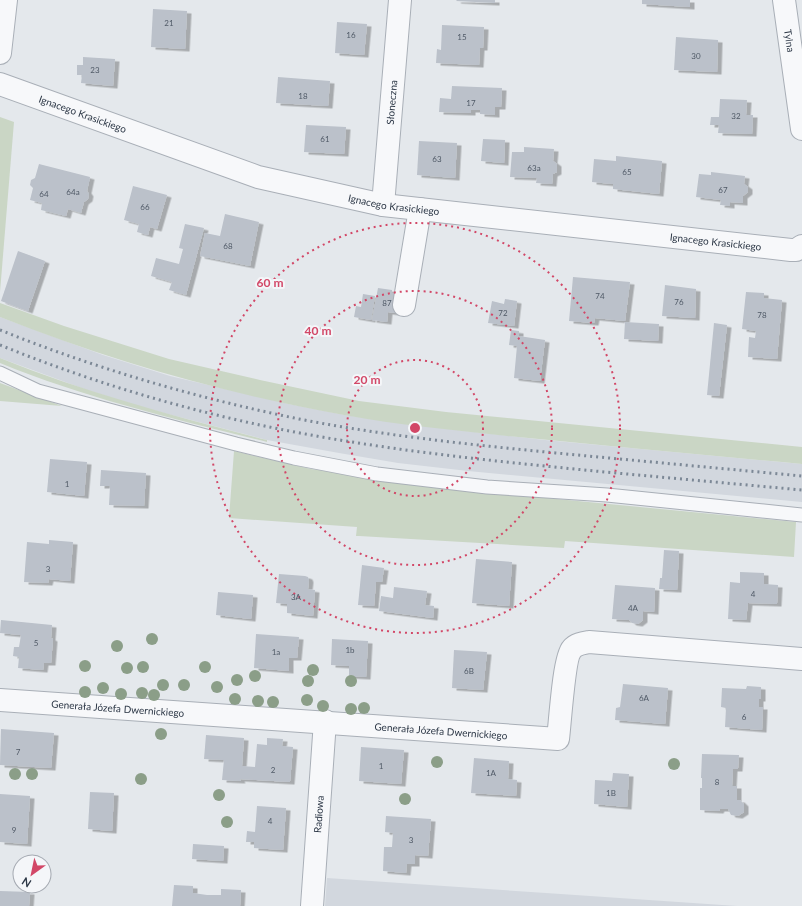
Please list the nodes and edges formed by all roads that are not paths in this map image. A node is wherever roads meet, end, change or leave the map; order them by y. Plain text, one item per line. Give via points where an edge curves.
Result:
1 (6, 0) edge
2 (400, 0) edge
3 (784, 0) edge
4 (0, 53) edge
5 (0, 84) edge
6 (802, 129) edge
7 (383, 205) junction
8 (420, 209) junction
9 (802, 246) edge
10 (404, 305) dead end
11 (0, 373) edge
12 (802, 515) edge
13 (802, 659) edge
14 (0, 700) edge
15 (325, 722) junction
16 (312, 906) edge

1 - 4 street
2 - 7 street, Słoneczna
3 - 6 street, Tylna
5 - 7 street, Ignacego Krasickiego via 258,177
7 - 8 street, Ignacego Krasickiego
8 - 9 street, Ignacego Krasickiego via 791,250
8 - 10 street
11 - 12 lane via 53,396 243,446 377,474 487,487 607,495
13 - 15 street, Generała Józefa Dwernickiego via 581,643 571,650 567,662 558,739
14 - 15 street, Generała Józefa Dwernickiego
15 - 16 street, Radiowa

